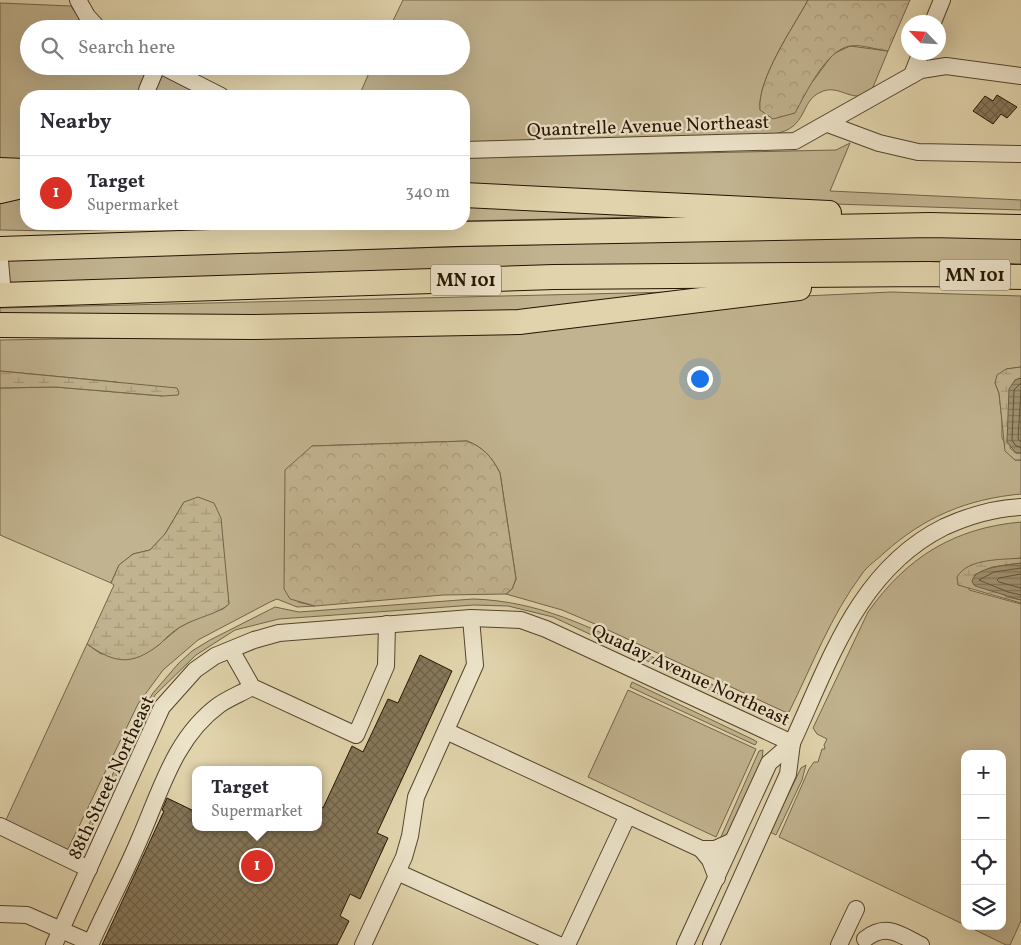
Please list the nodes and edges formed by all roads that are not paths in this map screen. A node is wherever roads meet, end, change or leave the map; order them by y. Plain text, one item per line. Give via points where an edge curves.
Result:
1 (78, 0) edge
2 (942, 0) edge
3 (936, 15) edge
4 (91, 20) edge
5 (918, 60) edge
6 (153, 75) edge
7 (180, 75) edge
8 (912, 75) junction
9 (1021, 76) edge
10 (147, 90) dead end
11 (209, 90) edge
12 (828, 124) junction
13 (470, 150) edge
14 (1021, 154) edge
15 (0, 170) edge
16 (20, 171) edge
17 (20, 186) edge
18 (0, 191) edge
19 (470, 195) edge
20 (930, 225) junction
21 (1021, 227) edge
22 (0, 249) edge
23 (0, 261) edge
24 (929, 274) junction
25 (1021, 277) edge
26 (2, 295) edge
27 (0, 325) edge
28 (1021, 507) edge
29 (472, 618) junction
30 (387, 624) junction
31 (231, 650) junction
32 (252, 687) junction
33 (446, 731) junction
34 (792, 743) junction
35 (628, 815) junction
36 (0, 826) edge
37 (733, 841) junction
38 (701, 849) junction
39 (89, 869) junction
40 (397, 872) junction
41 (717, 878) junction
42 (856, 909) dead end
43 (0, 914) edge
44 (61, 930) junction
45 (842, 938) edge
46 (864, 942) edge
47 (90, 944) edge
48 (54, 945) edge
49 (363, 945) edge
50 (559, 945) edge
51 (568, 945) edge
52 (685, 945) edge
53 (711, 945) edge
54 (921, 945) edge

1 - 4 street
2 - 3 street
5 - 8 street
6 - 10 street
7 - 11 street
8 - 9 street, Quantrelle Avenue Northeast via 921,70 946,66
8 - 12 street, Quantrelle Avenue Northeast
12 - 13 street, Quantrelle Avenue Northeast via 795,141
12 - 14 street via 879,144 918,152
15 - 16 highway
17 - 18 highway
19 - 20 highway via 871,215
20 - 21 highway
20 - 22 highway via 456,234
23 - 26 street
24 - 25 highway, MN 101
24 - 26 highway, MN 101 via 554,277
24 - 27 highway via 519,322
28 - 34 street, Quaday Avenue Northeast via 990,511 960,520 921,540 882,574 858,605
29 - 30 street, Quaday Avenue Northeast
29 - 33 street via 475,664
29 - 34 street, Quaday Avenue Northeast via 521,620 546,629
30 - 31 street, Quaday Avenue Northeast via 279,633
30 - 32 street via 386,666 356,735
31 - 32 street
31 - 39 street, 88th Street Northeast via 215,656 195,670 162,707
32 - 47 street via 219,705 194,728 174,758
33 - 35 street
33 - 40 street via 416,797 410,836
34 - 37 street via 769,763
34 - 53 street via 788,774
35 - 38 street
35 - 51 street
36 - 39 street
37 - 38 street
37 - 41 street
38 - 41 street via 710,860
39 - 44 street, 88th Street Northeast
40 - 49 street
40 - 50 street
41 - 52 street
42 - 45 street
43 - 44 street via 27,915
44 - 47 street
44 - 48 street, 88th Street Northeast
45 - 46 street
46 - 54 street via 875,932 886,930

